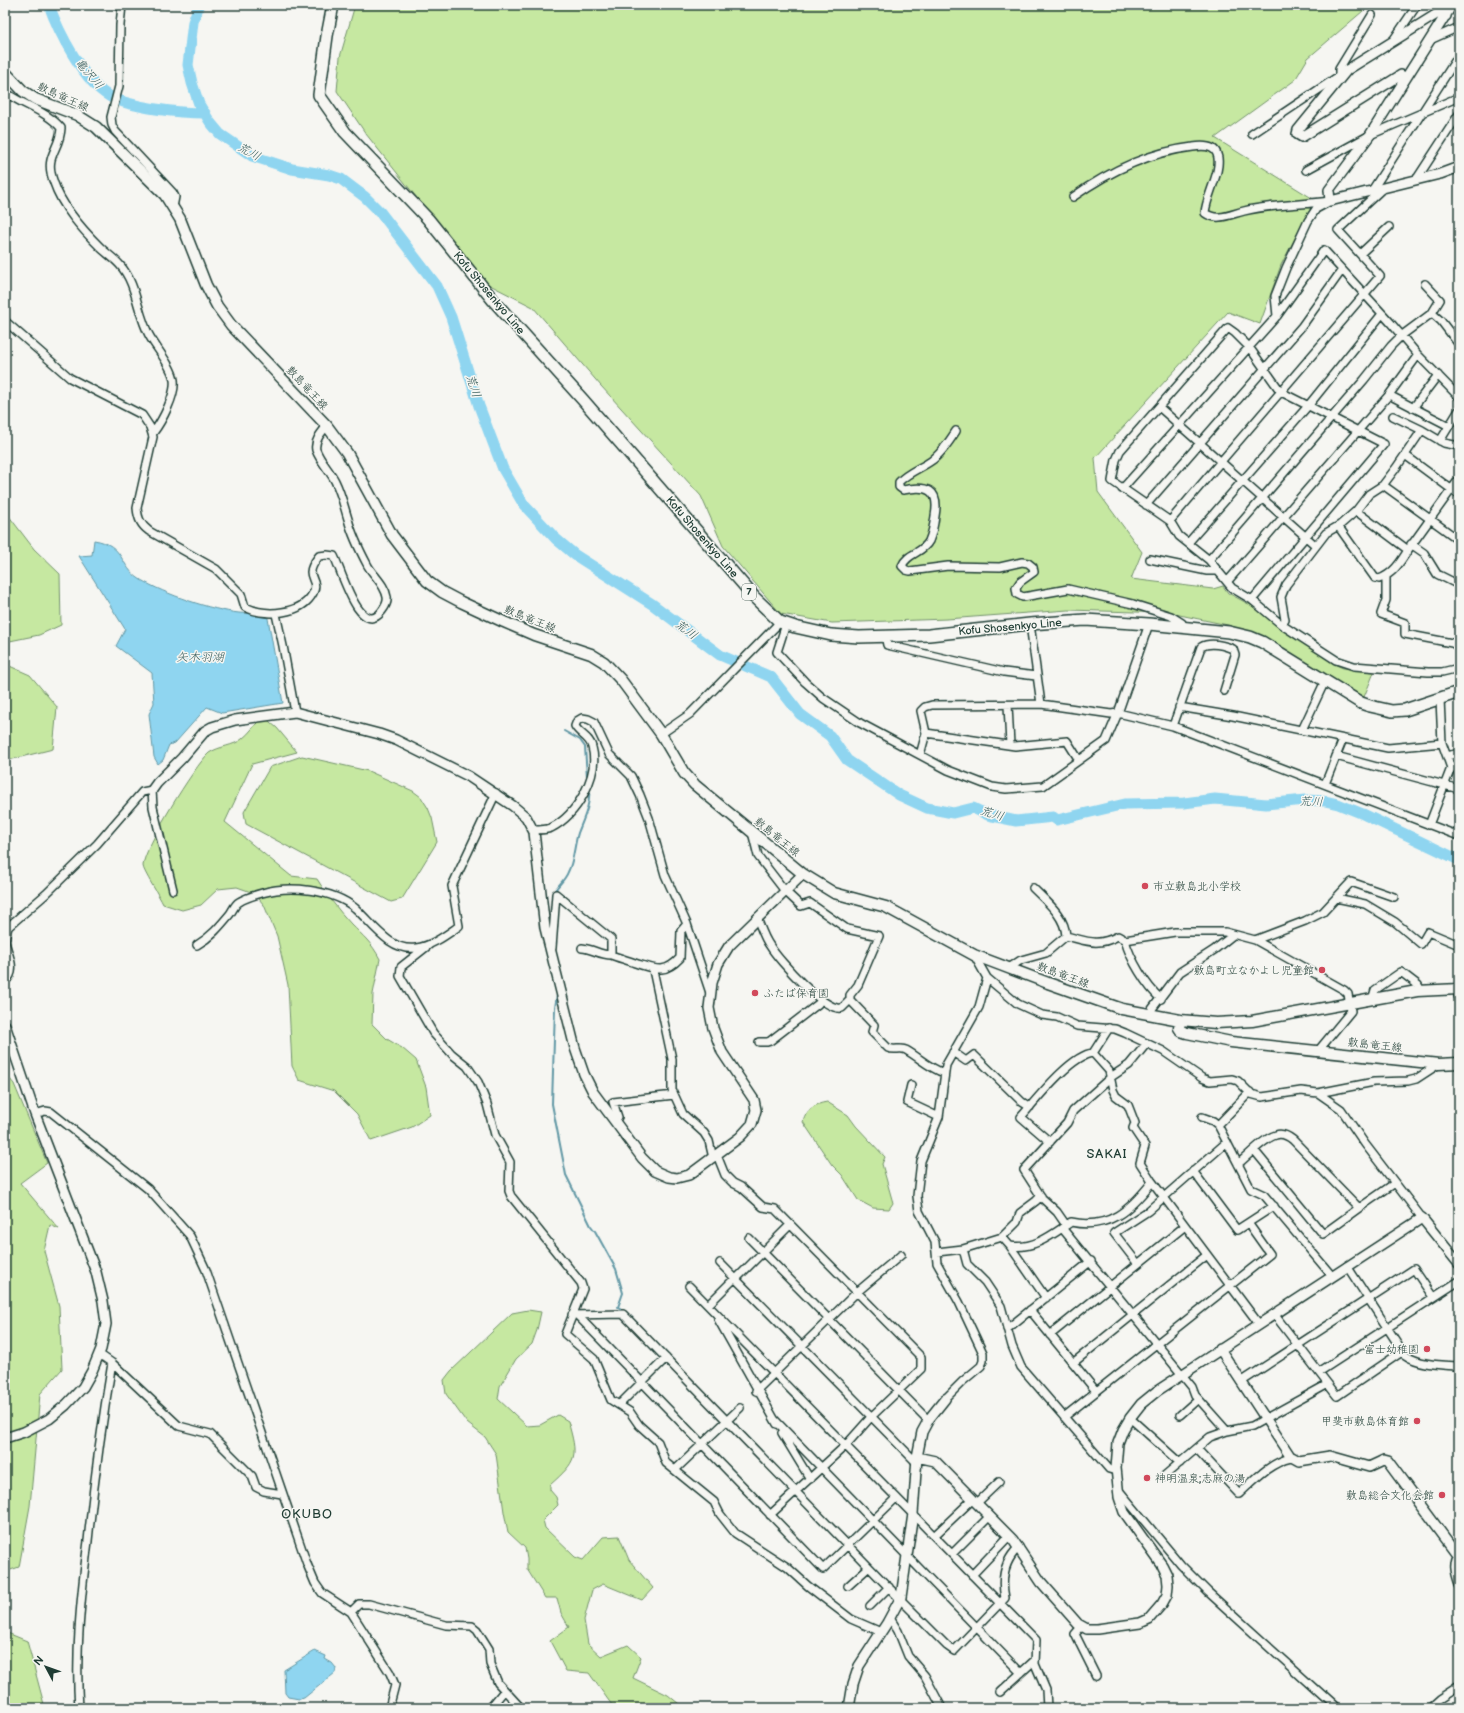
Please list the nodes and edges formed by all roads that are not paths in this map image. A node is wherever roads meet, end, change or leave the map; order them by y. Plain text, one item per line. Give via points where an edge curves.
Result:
1 (122, 5) edge
2 (333, 5) edge
3 (1417, 5) edge
4 (1452, 5) edge
5 (1372, 15) dead end
6 (1446, 16) junction
7 (1459, 27) edge
8 (1430, 40) junction
9 (1392, 43) junction
10 (1459, 55) edge
11 (1347, 70) junction
12 (5, 72) edge
13 (1339, 76) junction
14 (1406, 78) junction
15 (9, 80) edge
16 (5, 92) edge
17 (1459, 97) edge
18 (1423, 112) junction
19 (1459, 114) edge
20 (1252, 134) dead end
21 (1370, 135) junction
22 (1459, 167) edge
23 (1306, 170) dead end
24 (1416, 180) junction
25 (1382, 189) junction
26 (1371, 192) junction
27 (1073, 197) dead end
28 (1330, 201) junction
29 (173, 206) junction
30 (1389, 227) dead end
31 (1360, 254) junction
32 (1342, 270) junction
33 (1425, 284) dead end
34 (1364, 294) junction
35 (1432, 313) junction
36 (1382, 314) junction
37 (1277, 316) junction
38 (5, 322) edge
39 (1402, 336) junction
40 (1459, 341) edge
41 (1249, 347) junction
42 (1418, 355) junction
43 (1264, 370) junction
44 (1438, 375) junction
45 (1281, 392) junction
46 (1389, 395) junction
47 (1459, 397) edge
48 (1308, 406) junction
49 (1159, 407) junction
50 (1413, 408) junction
51 (1459, 410) edge
52 (1393, 416) dead end
53 (1332, 418) junction
54 (1178, 425) junction
55 (327, 426) junction
56 (1449, 426) junction
57 (1422, 430) junction
58 (956, 431) dead end
59 (1358, 431) junction
60 (153, 433) junction
61 (1440, 441) junction
62 (1200, 444) junction
63 (1459, 446) edge
64 (1405, 455) junction
65 (1221, 462) junction
66 (1459, 479) edge
67 (1242, 480) junction
68 (1383, 485) junction
69 (1122, 489) junction
70 (1451, 489) junction
71 (1459, 495) edge
72 (1263, 498) junction
73 (1146, 505) junction
74 (1356, 511) junction
75 (1283, 517) junction
76 (1430, 519) junction
77 (1170, 521) junction
78 (1338, 526) junction
79 (1305, 536) junction
80 (1459, 540) edge
81 (1188, 544) junction
82 (1315, 545) junction
83 (1410, 547) junction
84 (1150, 560) dead end
85 (1209, 560) junction
86 (1217, 571) junction
87 (1386, 576) junction
88 (1227, 582) junction
89 (1459, 585) edge
90 (1252, 600) junction
91 (276, 614) junction
92 (783, 623) junction
93 (1030, 624) junction
94 (1149, 624) junction
95 (1282, 625) junction
96 (1184, 629) junction
97 (1228, 632) junction
98 (885, 635) junction
99 (1225, 646) junction
100 (1459, 647) edge
101 (1459, 668) edge
102 (1036, 676) junction
103 (1325, 681) junction
104 (1224, 691) dead end
105 (1459, 692) edge
106 (1440, 699) junction
107 (1041, 704) junction
108 (1008, 705) junction
109 (1179, 707) junction
110 (295, 712) junction
111 (1118, 713) junction
112 (1173, 726) junction
113 (1302, 730) junction
114 (926, 733) junction
115 (661, 734) junction
116 (1343, 739) junction
117 (1442, 743) junction
118 (1010, 745) junction
119 (1459, 753) edge
120 (920, 756) junction
121 (1336, 756) junction
122 (1447, 756) junction
123 (1079, 760) junction
124 (1451, 768) junction
125 (1459, 768) edge
126 (1325, 784) junction
127 (1444, 785) junction
128 (1459, 789) edge
129 (152, 790) junction
130 (496, 793) junction
131 (1429, 825) junction
132 (533, 830) junction
133 (752, 832) junction
134 (1459, 836) edge
135 (803, 874) junction
136 (1033, 888) dead end
137 (172, 890) dead end
138 (785, 891) junction
139 (1394, 897) dead end
140 (1336, 898) junction
141 (757, 918) junction
142 (687, 924) junction
143 (1233, 934) junction
144 (1066, 936) junction
145 (1126, 940) junction
146 (1255, 940) junction
147 (5, 941) edge
148 (430, 944) junction
149 (197, 945) dead end
150 (1459, 945) edge
151 (582, 948) dead end
152 (552, 954) junction
153 (611, 955) junction
154 (974, 955) junction
155 (1009, 968) junction
156 (652, 970) junction
157 (987, 978) junction
158 (5, 981) edge
159 (1458, 989) edge
160 (1421, 991) junction
161 (710, 993) junction
162 (1161, 999) junction
163 (821, 1000) junction
164 (850, 1000) junction
165 (1372, 1000) junction
166 (1459, 1000) edge
167 (1350, 1003) junction
168 (1150, 1015) junction
169 (1180, 1020) junction
170 (5, 1025) edge
171 (1109, 1028) junction
172 (759, 1042) dead end
173 (1147, 1044) junction
174 (1318, 1051) junction
175 (953, 1052) junction
176 (1093, 1053) junction
177 (1459, 1063) edge
178 (1439, 1064) junction
179 (944, 1073) junction
180 (1111, 1078) junction
181 (911, 1085) dead end
182 (1250, 1092) junction
183 (1318, 1093) junction
184 (674, 1095) junction
185 (1030, 1107) junction
186 (36, 1114) junction
187 (939, 1117) junction
188 (1202, 1118) dead end
189 (615, 1121) junction
190 (1218, 1125) junction
191 (1050, 1142) junction
192 (1227, 1142) junction
193 (1254, 1150) junction
194 (715, 1157) junction
195 (1238, 1164) junction
196 (1193, 1172) junction
197 (1152, 1182) junction
198 (1395, 1183) junction
199 (1041, 1196) junction
200 (1164, 1198) junction
201 (1274, 1206) junction
202 (1359, 1208) junction
203 (1422, 1218) junction
204 (1248, 1223) junction
205 (790, 1225) junction
206 (1185, 1226) junction
207 (1064, 1227) junction
208 (1002, 1237) junction
209 (749, 1238) dead end
210 (1010, 1246) junction
211 (963, 1249) junction
212 (938, 1252) junction
213 (763, 1253) junction
214 (901, 1254) dead end
215 (1207, 1255) junction
216 (1091, 1262) junction
217 (720, 1263) dead end
218 (1138, 1264) junction
219 (1459, 1264) edge
220 (1347, 1266) junction
221 (1332, 1276) junction
222 (736, 1279) junction
223 (1459, 1281) edge
224 (1230, 1285) junction
225 (689, 1286) dead end
226 (1111, 1286) junction
227 (856, 1293) junction
228 (1046, 1298) junction
229 (1433, 1298) junction
230 (1368, 1299) junction
231 (708, 1305) junction
232 (1030, 1310) junction
233 (714, 1311) junction
234 (1274, 1314) junction
235 (574, 1315) junction
236 (1134, 1315) junction
237 (829, 1320) junction
238 (1259, 1324) junction
239 (1387, 1328) junction
240 (1007, 1329) junction
241 (1050, 1335) junction
242 (1156, 1343) junction
243 (1298, 1345) junction
244 (802, 1346) junction
245 (1220, 1349) junction
246 (1403, 1351) junction
247 (99, 1354) junction
248 (666, 1358) junction
249 (112, 1363) junction
250 (1073, 1363) junction
251 (1459, 1366) edge
252 (1319, 1372) junction
253 (774, 1373) junction
254 (1182, 1374) junction
255 (642, 1382) junction
256 (1241, 1382) junction
257 (1328, 1384) junction
258 (757, 1390) junction
259 (898, 1390) junction
260 (1096, 1391) junction
261 (945, 1399) joint
262 (1198, 1399) junction
263 (619, 1405) junction
264 (740, 1408) dead end
265 (1180, 1415) dead end
266 (871, 1417) junction
267 (1064, 1417) junction
268 (1130, 1418) junction
269 (1265, 1419) junction
270 (726, 1420) junction
271 (775, 1420) junction
272 (928, 1420) junction
273 (1227, 1431) junction
274 (5, 1438) edge
275 (701, 1444) junction
276 (846, 1445) junction
277 (1197, 1449) junction
278 (1291, 1458) junction
279 (916, 1460) junction
280 (1180, 1464) junction
281 (820, 1467) junction
282 (675, 1470) junction
283 (1116, 1471) junction
284 (1163, 1477) dead end
285 (810, 1479) junction
286 (999, 1482) dead end
287 (1117, 1488) junction
288 (795, 1491) junction
289 (282, 1494) junction
290 (896, 1498) junction
291 (975, 1501) junction
292 (913, 1514) junction
293 (770, 1515) junction
294 (990, 1516) junction
295 (873, 1522) junction
296 (934, 1536) junction
297 (1009, 1536) junction
298 (848, 1546) junction
299 (1019, 1547) junction
300 (1458, 1553) edge
301 (952, 1554) junction
302 (907, 1557) junction
303 (869, 1567) junction
304 (972, 1575) junction
305 (1459, 1584) edge
306 (848, 1586) dead end
307 (888, 1587) junction
308 (900, 1599) junction
309 (1000, 1603) junction
310 (870, 1606) dead end
311 (352, 1612) junction
312 (890, 1618) junction
313 (1082, 1626) junction
314 (976, 1628) junction
315 (881, 1632) junction
316 (1036, 1660) junction
317 (1021, 1673) junction
318 (1096, 1676) dead end
319 (1459, 1686) edge
320 (504, 1691) junction
321 (1000, 1692) dead end
322 (79, 1708) edge
323 (389, 1708) edge
324 (490, 1708) edge
325 (521, 1708) edge
326 (849, 1708) edge
327 (942, 1708) edge
328 (1047, 1708) edge
329 (1336, 1708) edge
330 (1429, 1708) edge

1 - 29 street via 119,82 112,125 173,193
2 - 92 main road, Kofu Shosenkyo Line / 7 via 326,36 319,94 345,132 428,219 493,300 755,598
3 - 9 street
4 - 6 street
5 - 13 street via 1339,69
6 - 8 street
6 - 9 street via 1440,12
7 - 8 street
8 - 14 street
9 - 11 street
10 - 18 street
11 - 13 street
11 - 14 street via 1296,132 1298,136 1302,137 1401,75
12 - 15 main road, 敷島竜王線
13 - 20 street
14 - 21 street
15 - 29 main road, 敷島竜王線 via 35,99 77,115 96,127
16 - 60 street via 61,128 61,134 50,159 50,170 59,196 94,240 125,271 149,334 172,373 173,396
17 - 18 street
18 - 21 street
18 - 26 street
19 - 24 street
21 - 23 street
21 - 28 street via 1329,190
22 - 24 street
24 - 25 street
25 - 26 street
25 - 31 street via 1338,230
26 - 28 street
27 - 28 street via 1103,178 1135,163 1172,150 1201,146 1212,148 1218,158 1206,207 1206,213 1210,216 1220,217 1264,207
28 - 37 street via 1316,209 1308,220 1275,296
29 - 55 main road, 敷島竜王線 via 217,306 231,325
30 - 31 street
31 - 34 street via 1380,276
32 - 34 street
32 - 37 street via 1324,250
32 - 43 street via 1302,326
33 - 35 street via 1440,300
34 - 36 street
34 - 45 street
35 - 39 street
35 - 40 street via 1457,342
36 - 39 street
36 - 48 street
37 - 41 street
38 - 60 street via 65,374 142,416
39 - 42 street
39 - 53 street
41 - 43 street
41 - 49 street via 1228,328
41 - 54 street
42 - 44 street
42 - 46 street
43 - 45 street
43 - 62 street
44 - 47 street
44 - 50 street
45 - 48 street
45 - 65 street
46 - 50 street
46 - 59 street
48 - 53 street
48 - 67 street
49 - 54 street
49 - 69 street via 1120,451 1112,481
50 - 56 street
51 - 56 street
52 - 57 street
53 - 59 street
53 - 72 street
54 - 62 street
54 - 69 street
55 - 91 street via 318,439 317,452 335,481 356,542 387,598 386,604 375,617 368,618 361,614 334,556 327,555 319,556 314,563 311,572 316,584 314,592 306,602 289,611
55 - 115 main road, 敷島竜王線 via 347,453 392,535 428,581 442,592 504,622 591,654 604,662 621,680
56 - 61 street
57 - 61 street
57 - 64 street
58 - 96 street via 933,460 903,477 899,482 902,490 916,487 928,489 936,498 936,510 928,542 904,561 902,566 906,570 948,566 1000,567 1028,563 1034,572 1016,588 1017,594 1023,597 1068,589 1171,616 1182,623
59 - 75 street
59 - 79 street via 1384,444
60 - 91 street via 137,508 141,524 216,569 241,594 245,607
61 - 63 street
62 - 65 street
62 - 73 street
64 - 68 street
64 - 70 street
65 - 67 street
65 - 77 street
66 - 70 street
67 - 72 street
67 - 81 street
68 - 74 street via 1369,494
68 - 76 street
69 - 73 street
70 - 71 street
70 - 76 street
72 - 75 street
72 - 85 street
73 - 77 street
74 - 78 street
74 - 83 street
75 - 79 street
75 - 88 street
76 - 80 street
76 - 83 street
77 - 81 street via 1179,536
78 - 82 street via 1326,533
78 - 87 street via 1375,578
79 - 82 street
79 - 90 street
81 - 85 street
82 - 95 street via 1283,591
83 - 87 street via 1398,566
83 - 89 street via 1424,553 1438,574
84 - 86 street
85 - 86 street
86 - 88 street
87 - 100 street via 1386,600 1381,614 1405,623 1405,634 1452,643
88 - 90 street
90 - 95 street
91 - 110 street
92 - 98 main road, Kofu Shosenkyo Line / 7 via 830,635
92 - 115 street via 772,630 690,714
92 - 120 street via 777,652 805,682 854,719
93 - 94 main road, Kofu Shosenkyo Line / 7 via 1085,620
93 - 98 main road, Kofu Shosenkyo Line / 7 via 929,635
93 - 102 street
94 - 96 main road, Kofu Shosenkyo Line / 7
94 - 111 street
95 - 101 street via 1345,664 1428,672
96 - 97 main road, Kofu Shosenkyo Line / 7
97 - 99 street
97 - 103 main road, Kofu Shosenkyo Line / 7 via 1262,642
98 - 102 street via 887,645 996,670
99 - 104 street via 1233,649 1236,655
99 - 109 street via 1206,644 1200,647
102 - 107 street
103 - 106 main road, Kofu Shosenkyo Line / 7 via 1361,703 1392,711 1405,710
103 - 113 street
105 - 106 main road, Kofu Shosenkyo Line / 7
106 - 117 street
107 - 108 street
107 - 111 street
108 - 114 street via 925,707 921,711
108 - 118 street
109 - 112 street
109 - 113 street
110 - 129 street via 242,719 212,727 205,731
110 - 130 street via 388,737 460,771
111 - 112 street
111 - 123 street via 1106,741
112 - 126 street
113 - 116 street
114 - 118 street
114 - 120 street
115 - 133 main road, 敷島竜王線 via 684,773 695,785
116 - 117 street via 1388,748
116 - 121 street
117 - 122 street
118 - 123 street via 1067,742
119 - 122 street
120 - 123 street via 971,780 1006,789 1043,786
121 - 126 street
121 - 127 street
122 - 124 street
124 - 125 street
124 - 127 street
126 - 131 street
127 - 128 street
127 - 131 street
129 - 137 street via 153,807
129 - 147 street via 142,792 96,844 46,894 11,924
130 - 132 street via 521,812
130 - 148 street via 452,886 460,926
131 - 134 street
132 - 142 street via 550,828 564,819 589,785 594,759 592,745 575,726 582,718 594,722 609,754 631,776 640,795 665,875
132 - 152 street via 542,909
133 - 135 main road, 敷島竜王線
133 - 138 street via 758,856
135 - 138 street
135 - 154 main road, 敷島竜王線 via 834,893 886,907
136 - 144 street via 1062,920
138 - 141 street
138 - 164 street via 801,906 810,903 847,929 879,936
139 - 140 street via 1351,882
140 - 146 street via 1323,912
140 - 150 street via 1365,904 1395,922 1421,944 1428,932
141 - 161 street via 723,954 714,974
141 - 163 street via 771,948
142 - 156 street via 681,931 680,958 665,969
142 - 161 street
143 - 145 street via 1175,932
143 - 146 street
143 - 162 street via 1180,972
144 - 145 street via 1098,943 1118,936
144 - 155 street via 1046,953 1021,960
145 - 162 street via 1127,948 1150,990
146 - 167 street via 1344,990
147 - 158 street via 12,970 10,977
148 - 149 street via 415,948 395,944 387,940 354,907 342,900 297,888 263,893 239,902 217,930
148 - 235 street via 401,967 400,976 434,1033 452,1054 467,1066 478,1082 495,1135 510,1162 509,1191 581,1283 583,1289
151 - 153 street
152 - 153 street via 556,894 610,939
152 - 189 street via 581,1067 593,1092
153 - 156 street
154 - 155 main road, 敷島竜王線
154 - 157 street
155 - 168 main road, 敷島竜王線 via 1122,1009
156 - 184 street via 672,1059 671,1084
157 - 171 street via 1013,1001 1033,1012 1057,1017 1077,1026
157 - 175 street via 979,1007
159 - 160 main road, 敷島竜王線
159 - 166 street
160 - 165 main road, 敷島竜王線
160 - 165 street via 1418,985 1401,972 1375,990
161 - 194 street via 710,1019 718,1042 754,1100 756,1110 748,1131
162 - 168 street
163 - 164 street via 839,1009
163 - 172 street via 770,1041
164 - 179 street via 874,1025 872,1032 888,1048 905,1049 924,1064
165 - 167 main road, 敷島竜王線
167 - 169 main road, 敷島竜王線 via 1252,1021
167 - 174 street via 1351,1011
168 - 169 main road, 敷島竜王線
169 - 174 main road, 敷島竜王線 via 1179,1028 1182,1031 1208,1038
170 - 186 street
171 - 173 street
171 - 176 street
173 - 180 street via 1129,1065
173 - 182 street via 1181,1062 1202,1078 1210,1081 1232,1079
174 - 178 main road, 敷島竜王線
175 - 179 street
175 - 185 street via 966,1061 974,1056
176 - 180 street via 1109,1071
176 - 185 street via 1078,1058
177 - 178 main road, 敷島竜王線
178 - 183 street via 1408,1082 1374,1082
179 - 187 street
180 - 191 street via 1072,1111 1067,1123
180 - 197 street via 1116,1096 1128,1105 1134,1123 1133,1128 1144,1146 1140,1163
181 - 187 street via 907,1102
182 - 183 street via 1262,1097 1301,1091
182 - 190 street
183 - 198 street via 1341,1109 1364,1144
184 - 189 street via 613,1102 618,1117
184 - 194 street via 683,1114 706,1137
185 - 191 street via 1021,1117
186 - 247 street via 96,1272 106,1324
186 - 289 street via 48,1111 57,1117 148,1189 190,1236 206,1270
187 - 212 street via 921,1161 917,1196 919,1211
188 - 190 street via 1213,1120
189 - 194 street via 649,1166 662,1175 677,1178 689,1175
190 - 192 street
191 - 199 street via 1024,1170
192 - 195 street
192 - 196 street
193 - 195 street
193 - 202 street via 1277,1134 1287,1135
193 - 202 street via 1323,1234
194 - 205 street via 725,1175 733,1183 763,1207 775,1209
195 - 201 street via 1251,1189 1264,1195
196 - 200 street
196 - 204 street via 1237,1230
197 - 200 street
197 - 207 street via 1140,1197 1111,1220 1084,1225 1071,1222
198 - 202 street
198 - 203 street
199 - 207 street via 1057,1212
199 - 208 street via 1020,1213 1017,1222
200 - 206 street
200 - 218 street via 1114,1233
201 - 204 street
201 - 221 street
203 - 219 street
203 - 220 street
204 - 224 street via 1270,1254
205 - 213 street
205 - 227 street
206 - 215 street
206 - 218 street
207 - 210 street via 1037,1243 1021,1247
207 - 216 street
208 - 210 street
208 - 211 street
209 - 213 street
210 - 228 street
211 - 212 street
211 - 240 street via 967,1264 985,1282 1001,1306
212 - 261 street via 937,1263 983,1353 981,1366
213 - 222 street
213 - 237 street
214 - 227 street
215 - 224 street
215 - 236 street
216 - 226 street
216 - 228 street
217 - 222 street
218 - 226 street
220 - 221 street
220 - 230 street
221 - 234 street
222 - 231 street
222 - 244 street
223 - 229 street
224 - 238 street
224 - 242 street
225 - 231 street
226 - 236 street
226 - 241 street
227 - 237 street
227 - 259 street via 921,1357 921,1369
228 - 232 street
229 - 230 street via 1414,1269
229 - 239 street
230 - 239 street
230 - 243 street
231 - 233 street
232 - 240 street
232 - 241 street
233 - 253 street
233 - 258 street
234 - 238 street
234 - 243 street
235 - 248 street via 623,1314
235 - 255 street
235 - 263 street via 565,1334 594,1359 608,1394
236 - 242 street
236 - 250 street
237 - 244 street
237 - 259 street
238 - 245 street
239 - 246 street
239 - 252 street
240 - 267 street via 1021,1366
241 - 250 street
242 - 254 street
242 - 260 street
243 - 252 street
243 - 256 street
244 - 253 street
244 - 266 street
245 - 254 street
245 - 256 street
246 - 251 street via 1411,1359
246 - 257 street via 1337,1396
247 - 249 street
247 - 274 street via 83,1387 66,1405 49,1419 24,1432
248 - 255 street
248 - 270 street
249 - 289 street via 179,1426 210,1434 252,1476 256,1487
249 - 322 street via 92,1490 77,1679
250 - 260 street
252 - 257 street
253 - 258 street
253 - 276 street
254 - 262 street
254 - 268 street via 1141,1404
255 - 263 street
255 - 275 street
256 - 269 street
257 - 269 street
258 - 271 street
259 - 266 street
259 - 272 street
260 - 267 street
261 - 272 street
262 - 265 street
262 - 273 street
263 - 282 street via 630,1412 639,1425 658,1442 666,1463
264 - 270 street
266 - 276 street
266 - 279 street
267 - 283 street via 1109,1469
268 - 280 street
268 - 283 street via 1118,1443
269 - 273 street via 1252,1426
269 - 278 street
270 - 275 street
270 - 288 street
271 - 281 street
271 - 285 street
272 - 279 street via 922,1432
273 - 277 street via 1210,1437
275 - 282 street
275 - 293 street
276 - 281 street
276 - 290 street
277 - 278 street via 1239,1494 1273,1466
277 - 280 street
278 - 300 street via 1299,1461 1330,1456 1368,1467 1384,1460 1388,1461
279 - 291 street via 935,1461
279 - 292 street
280 - 284 street
281 - 285 street
281 - 295 street
282 - 315 street via 714,1502 725,1522 743,1540 787,1567 851,1619
283 - 287 street
285 - 288 street
286 - 291 street
287 - 313 street via 1124,1512 1167,1575 1166,1595 1149,1619 1140,1623 1097,1629
287 - 329 street via 1181,1565
288 - 293 street
288 - 298 street
289 - 311 street via 315,1583 322,1593
290 - 292 street
290 - 295 street
291 - 294 street
291 - 296 street
292 - 296 street
292 - 302 street
293 - 298 street via 823,1569
294 - 297 street
294 - 301 street
295 - 298 street
295 - 302 street
296 - 301 street
297 - 299 street
297 - 304 street
298 - 303 street
299 - 309 street via 1006,1565 1003,1583 1005,1598
299 - 313 street via 1041,1582
300 - 305 street via 1454,1565
301 - 304 street
302 - 308 street
302 - 314 street
303 - 306 street
303 - 307 street
304 - 309 street
307 - 308 street
307 - 310 street
308 - 312 street
308 - 314 street via 954,1651
309 - 314 street
309 - 316 street via 1036,1640
311 - 320 street via 359,1604 369,1604 446,1626 472,1626 489,1649 490,1664
311 - 323 street via 395,1685
312 - 315 street
312 - 327 street via 908,1656 925,1676
313 - 318 street via 1075,1634
314 - 317 street
315 - 326 street via 859,1666
316 - 317 street
316 - 328 street via 1035,1664 1046,1690
317 - 321 street
319 - 330 street
320 - 324 street
320 - 325 street

